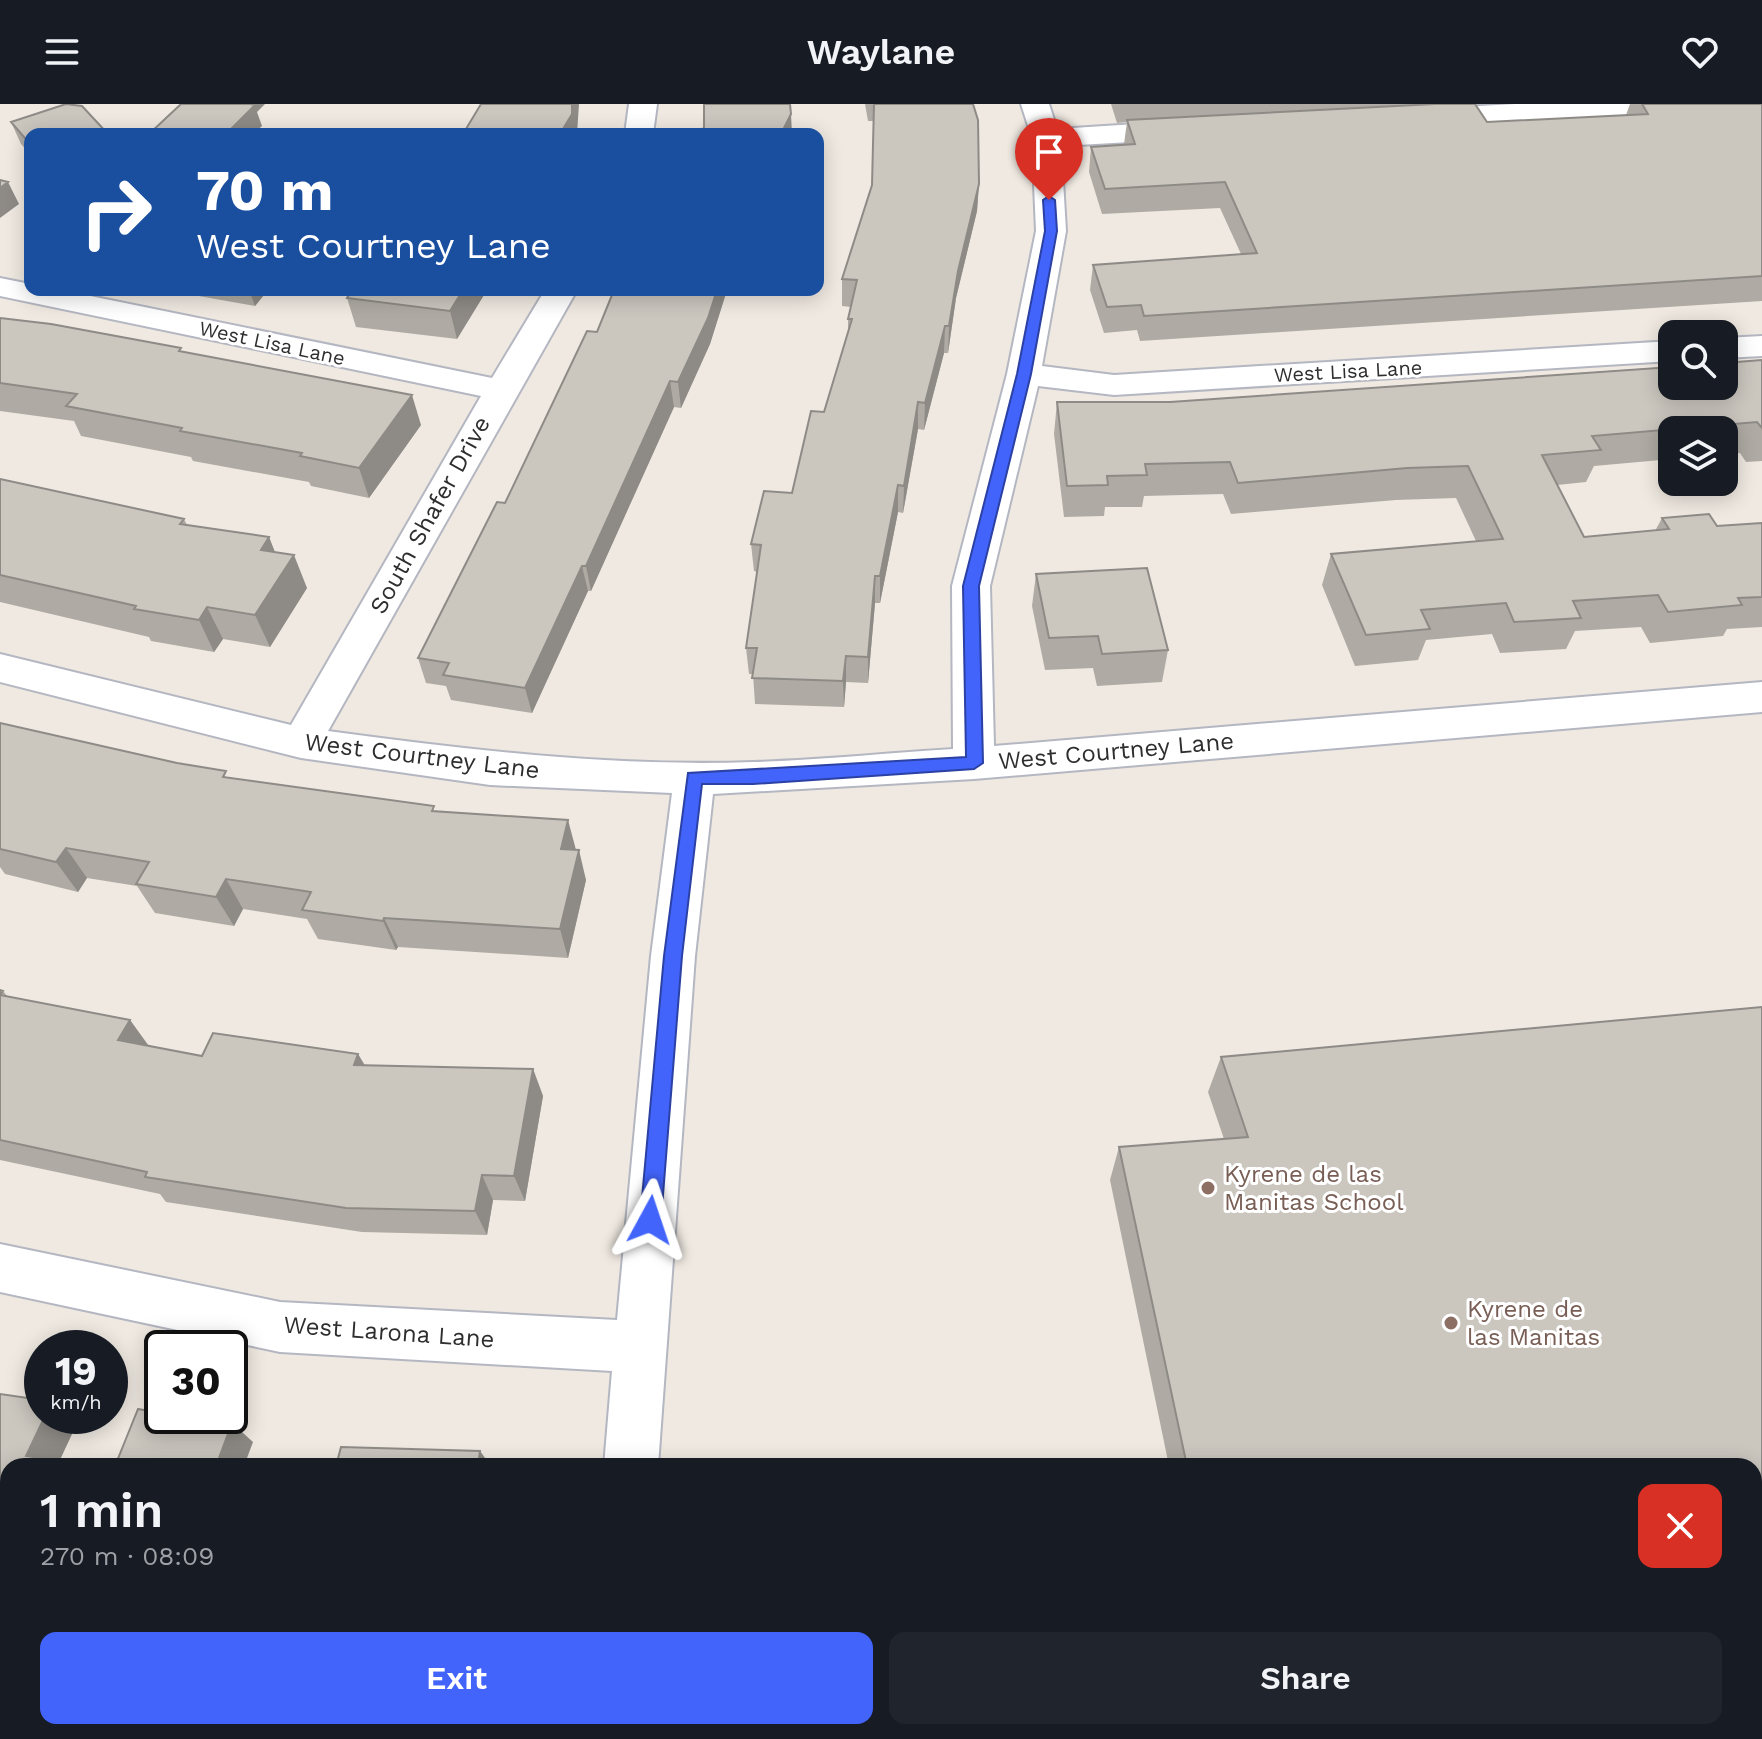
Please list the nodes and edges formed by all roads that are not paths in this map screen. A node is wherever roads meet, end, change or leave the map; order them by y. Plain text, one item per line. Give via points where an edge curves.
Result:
1 (643, 104) edge
2 (1035, 104) edge
3 (1684, 104) edge
4 (1398, 118) edge
5 (640, 128) edge
6 (1210, 129) edge
7 (1046, 138) junction
8 (0, 287) edge
9 (24, 290) edge
10 (61, 296) edge
11 (557, 296) edge
12 (1762, 346) edge
13 (1738, 347) edge
14 (1658, 352) edge
15 (1024, 374) junction
16 (501, 390) junction
17 (0, 668) edge
18 (1762, 697) edge
19 (301, 743) junction
20 (974, 763) junction
21 (694, 778) junction
22 (0, 1268) edge
23 (640, 1347) junction
24 (632, 1458) edge

1 - 5 street
2 - 7 street
3 - 4 street
6 - 7 street
7 - 15 street via 1051,231
8 - 9 street, West Lisa Lane
10 - 16 street, West Lisa Lane
11 - 16 street, South Shafer Drive
12 - 13 street
14 - 15 street, West Lisa Lane via 1114,385
15 - 20 street via 971,586
16 - 19 street, South Shafer Drive
17 - 19 street, West Courtney Lane
18 - 20 street, West Courtney Lane
19 - 21 street, West Courtney Lane via 490,769
20 - 21 street, West Courtney Lane
21 - 23 street via 673,956
22 - 23 street, West Larona Lane via 280,1327
23 - 24 street

